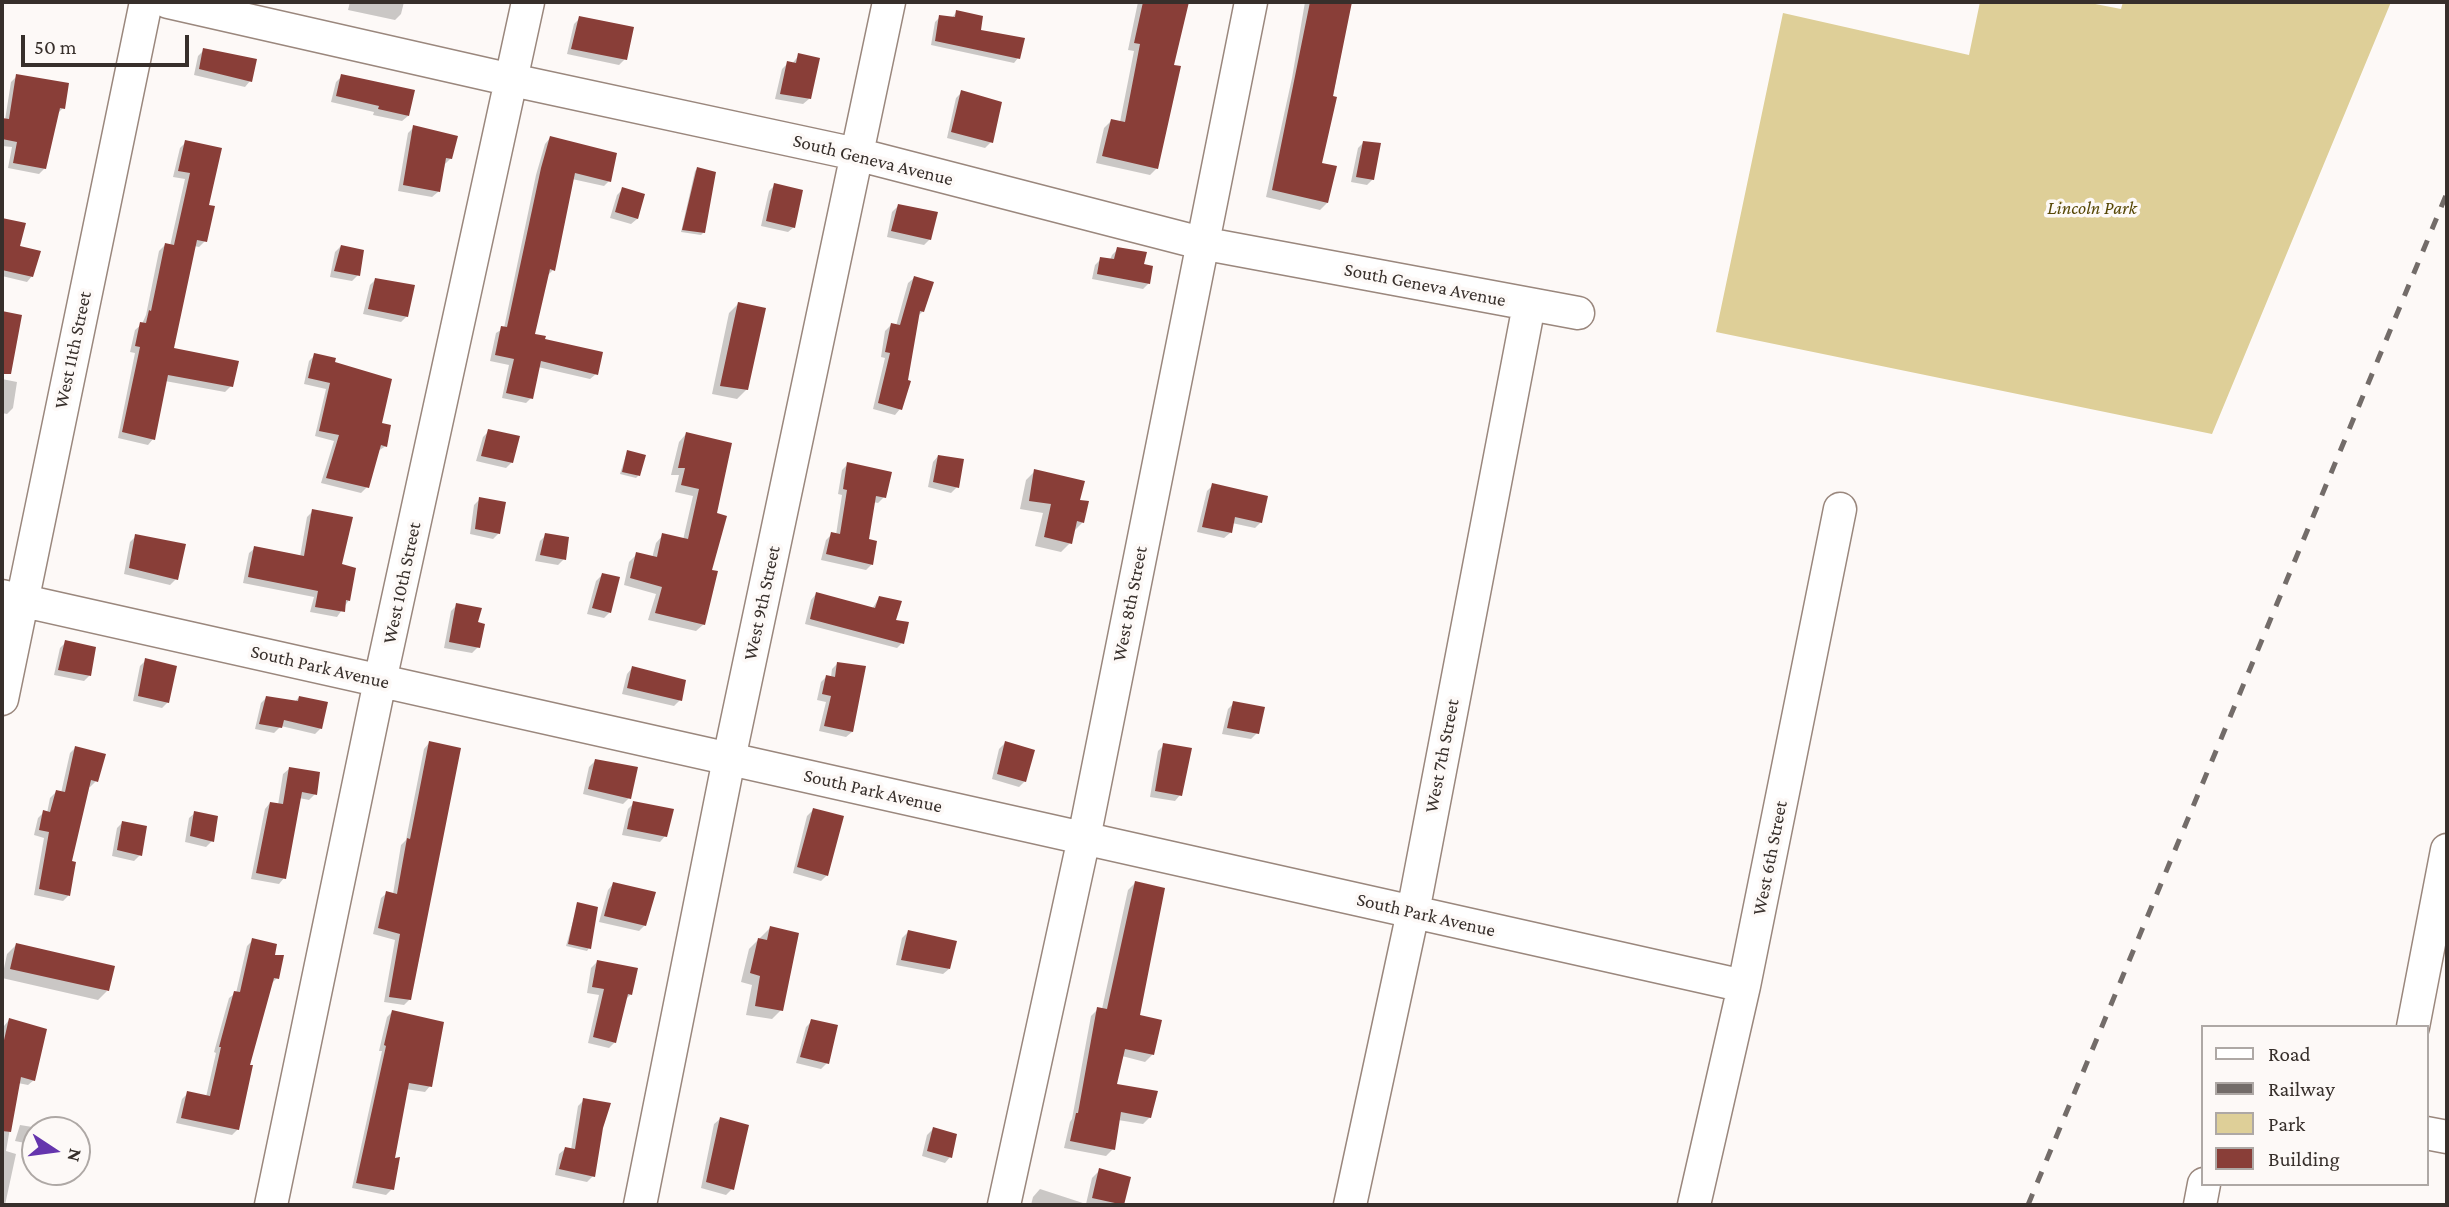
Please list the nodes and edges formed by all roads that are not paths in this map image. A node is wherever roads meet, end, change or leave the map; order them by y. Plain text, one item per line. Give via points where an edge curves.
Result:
1 (146, 2) edge
2 (168, 2) edge
3 (528, 2) edge
4 (889, 2) edge
5 (1251, 2) edge
6 (512, 80) junction
7 (856, 154) junction
8 (1201, 243) junction
9 (1528, 305) junction
10 (1578, 313) dead end
11 (1840, 509) dead end
12 (11, 599) edge
13 (380, 681) junction
14 (2, 699) edge
15 (729, 759) junction
16 (1084, 838) junction
17 (2447, 850) edge
18 (1412, 912) junction
19 (1744, 986) junction
20 (2413, 1025) edge
21 (2428, 1133) edge
22 (2447, 1137) edge
23 (2204, 1186) edge
24 (271, 1205) edge
25 (640, 1205) edge
26 (1004, 1205) edge
27 (1350, 1205) edge
28 (1694, 1205) edge
29 (2200, 1205) edge

1 - 12 street, West 11th Street
2 - 6 street, South Geneva Avenue
3 - 6 street, West 10th Street
4 - 7 street, West 9th Street
5 - 8 street, West 8th Street
6 - 7 street, South Geneva Avenue
6 - 13 street, West 10th Street
7 - 8 street, South Geneva Avenue
7 - 15 street, West 9th Street
8 - 9 street, South Geneva Avenue
8 - 16 street, West 8th Street
9 - 10 street, South Geneva Avenue
9 - 18 street, West 7th Street
11 - 19 street, West 6th Street
12 - 13 street, South Park Avenue
12 - 14 street, West 11th Street
13 - 15 street, South Park Avenue
13 - 24 street, West 10th Street
15 - 16 street, South Park Avenue
15 - 25 street, West 9th Street
16 - 18 street, South Park Avenue
16 - 26 street, West 8th Street
17 - 20 street
18 - 19 street, South Park Avenue
18 - 27 street, West 7th Street
19 - 28 street, West 6th Street
21 - 22 street
23 - 29 street

